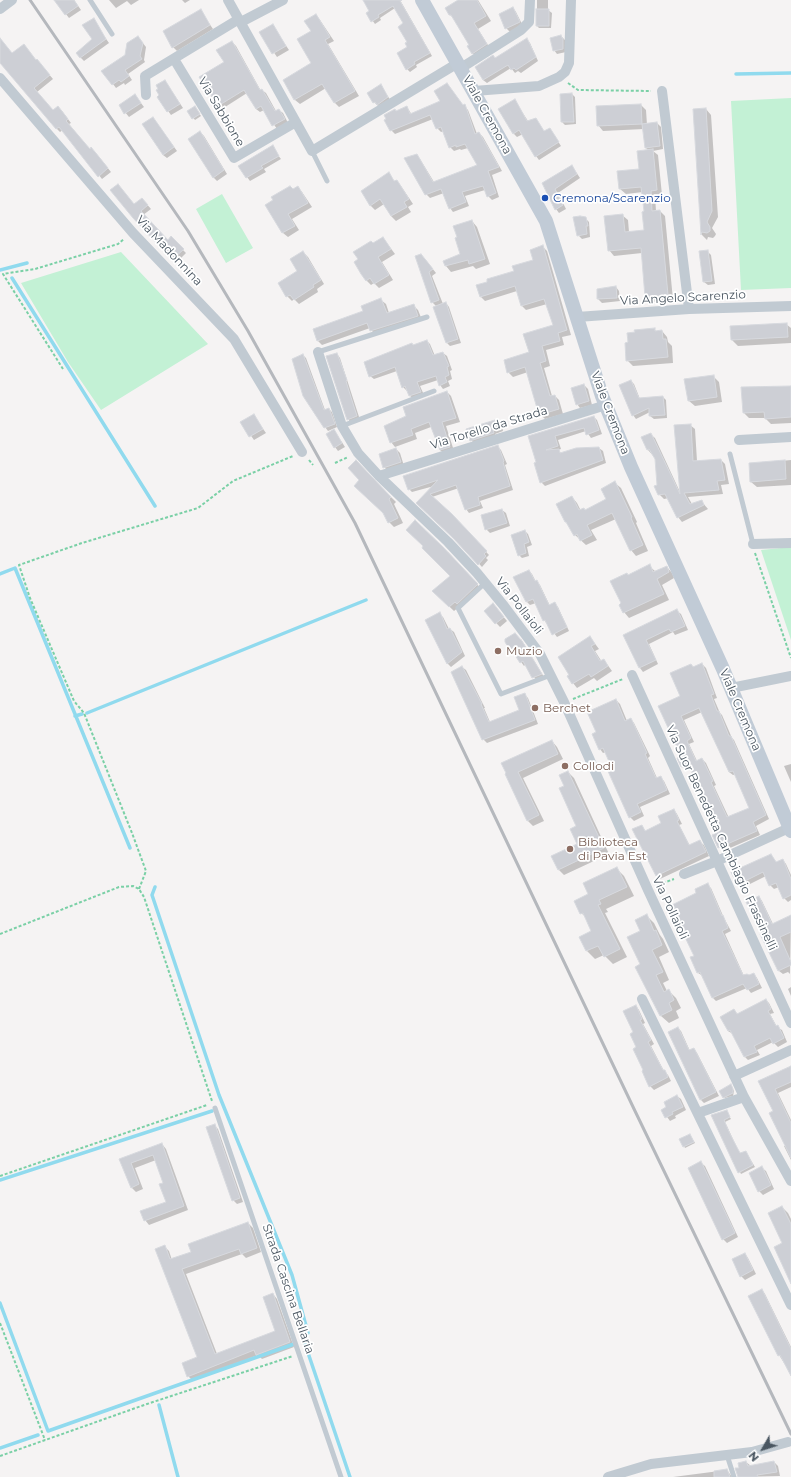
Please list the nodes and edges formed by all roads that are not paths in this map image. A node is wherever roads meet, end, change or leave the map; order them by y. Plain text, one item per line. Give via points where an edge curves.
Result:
1 (12, 0) edge
2 (90, 0) edge
3 (228, 0) edge
4 (283, 0) edge
5 (530, 0) edge
6 (571, 0) edge
7 (424, 1) edge
8 (0, 9) edge
9 (240, 20) junction
10 (112, 34) dead end
11 (174, 59) junction
12 (459, 66) junction
13 (0, 78) edge
14 (474, 91) junction
15 (662, 91) road end
16 (146, 95) dead end
17 (296, 122) junction
18 (312, 151) junction
19 (327, 180) dead end
20 (791, 306) edge
21 (689, 309) junction
22 (427, 317) dead end
23 (577, 317) junction
24 (318, 352) joint
25 (434, 391) dead end
26 (606, 405) junction
27 (342, 426) junction
28 (791, 437) edge
29 (739, 440) dead end
30 (302, 452) road end
31 (730, 454) dead end
32 (379, 476) junction
33 (791, 543) edge
34 (753, 544) joint
35 (485, 583) junction
36 (551, 675) junction
37 (632, 675) road end
38 (791, 676) edge
39 (731, 688) junction
40 (790, 830) edge
41 (717, 861) junction
42 (684, 874) road end
43 (642, 999) dead end
44 (789, 1011) edge
45 (791, 1022) edge
46 (791, 1050) edge
47 (734, 1076) junction
48 (744, 1097) junction
49 (215, 1108) dead end
50 (698, 1113) junction
51 (791, 1182) edge
52 (791, 1305) edge
53 (788, 1442) dead end
54 (727, 1455) junction
55 (341, 1477) edge
56 (608, 1477) edge
57 (734, 1477) edge

1 - 8 street
2 - 10 lane
3 - 9 street
4 - 9 street
5 - 12 street via 529,22 521,30
6 - 14 street via 569,63 565,72 539,86
7 - 12 main road, Viale Cremona
9 - 11 street
9 - 17 street
11 - 16 street via 146,76
11 - 17 street, Via Sabbione via 234,158
12 - 14 main road, Viale Cremona
12 - 18 street
13 - 30 street, Via Madonnina via 133,232 234,339
14 - 23 main road, Viale Cremona via 546,221
15 - 21 street
17 - 18 street
18 - 19 lane
20 - 21 street, Via Angelo Scarenzio
21 - 23 street, Via Angelo Scarenzio
22 - 24 lane, Via Pollaioli
23 - 26 main road, Viale Cremona
24 - 27 street, Via Pollaioli
25 - 27 lane
26 - 32 street, Via Torello da Strada
26 - 39 main road, Viale Cremona via 631,467
27 - 32 street, Via Pollaioli via 358,453
28 - 29 street
31 - 34 lane
32 - 35 street, Via Pollaioli via 448,542
33 - 34 street
35 - 36 street, Via Pollaioli via 540,654
35 - 36 lane via 458,608 501,694
36 - 47 street, Via Pollaioli
37 - 41 street, Via Suor Benedetta Cambiagio Frassinelli
38 - 39 street
39 - 40 main road, Viale Cremona
40 - 41 street
41 - 42 street
41 - 44 street, Via Suor Benedetta Cambiagio Frassinelli
43 - 50 street
44 - 45 street, Via Suor Benedetta Cambiagio Frassinelli
46 - 47 street
47 - 48 street, Via Pollaioli
48 - 50 street
48 - 51 street, Via Pollaioli
49 - 55 lane, Strada Cascina Bellaria
50 - 52 street
53 - 54 street via 752,1452
54 - 56 street via 651,1464
54 - 57 lane

